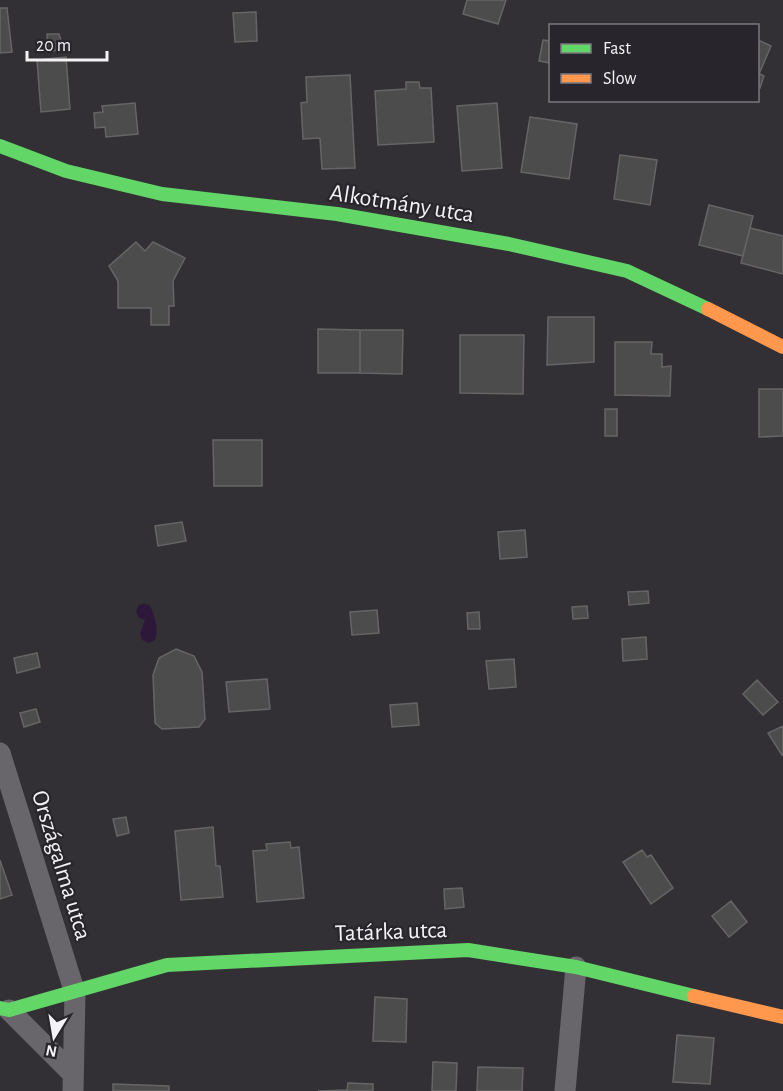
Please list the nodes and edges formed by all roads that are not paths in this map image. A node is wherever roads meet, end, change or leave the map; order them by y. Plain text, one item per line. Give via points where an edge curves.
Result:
1 (0, 146) edge
2 (783, 347) edge
3 (0, 753) edge
4 (576, 968) junction
5 (75, 993) junction
6 (4, 1009) edge
7 (783, 1017) edge
8 (73, 1082) edge
9 (565, 1091) edge

1 - 2 street, Alkotmány utca via 66,171 162,194 337,214 509,244 627,271
3 - 5 street, Országalma utca
4 - 5 street, Tatárka utca via 468,950 243,960 167,965
4 - 7 street, Tatárka utca
4 - 9 street
5 - 6 street, Tatárka utca
5 - 8 street, Országalma utca
6 - 8 street

